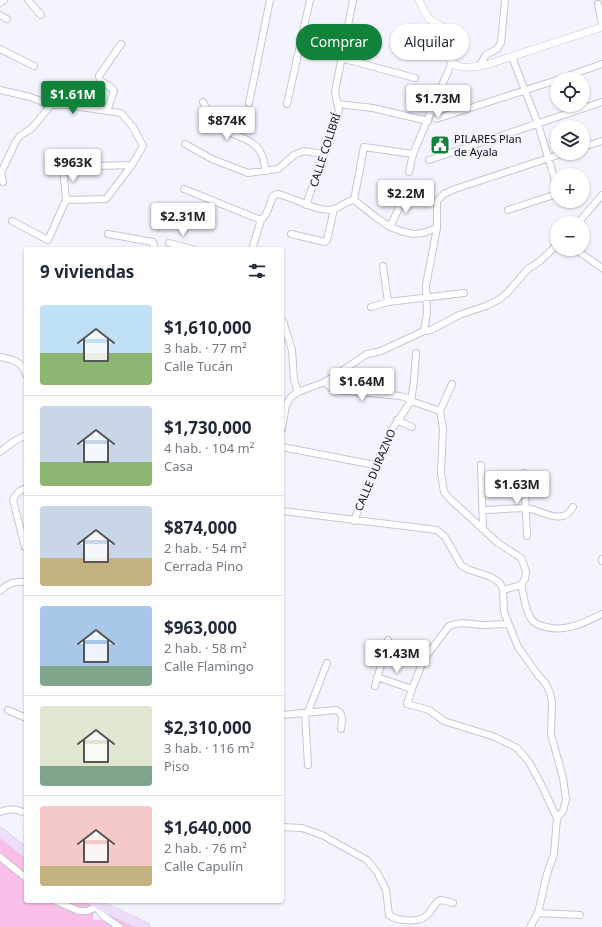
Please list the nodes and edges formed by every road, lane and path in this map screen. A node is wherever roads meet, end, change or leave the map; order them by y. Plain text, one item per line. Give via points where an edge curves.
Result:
1 (4, 0) edge
2 (28, 0) edge
3 (270, 0) edge
4 (310, 0) edge
5 (353, 0) edge
6 (419, 0) edge
7 (506, 0) edge
8 (0, 3) edge
9 (598, 4) dead end
10 (0, 15) edge
11 (42, 15) dead end
12 (7, 19) dead end
13 (348, 24) edge
14 (602, 24) edge
15 (602, 27) edge
16 (121, 44) dead end
17 (0, 49) edge
18 (512, 57) junction
19 (341, 60) edge
20 (348, 60) edge
21 (452, 62) junction
22 (602, 64) edge
23 (34, 66) dead end
24 (479, 66) junction
25 (579, 72) edge
26 (415, 78) dead end
27 (550, 82) edge
28 (0, 90) edge
29 (525, 91) junction
30 (203, 102) dead end
31 (602, 102) edge
32 (249, 103) dead end
33 (287, 104) dead end
34 (338, 104) junction
35 (51, 105) junction
36 (107, 111) junction
37 (436, 119) dead end
38 (428, 121) junction
39 (538, 124) junction
40 (602, 141) edge
41 (185, 144) dead end
42 (590, 145) edge
43 (324, 154) junction
44 (413, 154) junction
45 (548, 158) junction
46 (429, 160) dead end
47 (132, 165) junction
48 (551, 168) edge
49 (266, 171) junction
50 (410, 172) dead end
51 (3, 182) dead end
52 (184, 189) dead end
53 (403, 194) dead end
54 (602, 195) edge
55 (550, 196) edge
56 (66, 200) junction
57 (354, 200) junction
58 (306, 205) junction
59 (334, 209) junction
60 (508, 210) dead end
61 (584, 216) edge
62 (261, 220) junction
63 (12, 221) dead end
64 (390, 227) junction
65 (437, 228) junction
66 (108, 234) dead end
67 (292, 234) dead end
68 (169, 243) dead end
69 (154, 247) edge
70 (184, 247) edge
71 (253, 247) edge
72 (550, 252) edge
73 (586, 256) edge
74 (383, 266) dead end
75 (602, 268) edge
76 (464, 293) dead end
77 (427, 297) junction
78 (388, 302) junction
79 (371, 307) dead end
80 (284, 324) edge
81 (422, 333) junction
82 (416, 353) dead end
83 (0, 357) edge
84 (24, 371) edge
85 (325, 382) junction
86 (452, 384) dead end
87 (298, 392) junction
88 (411, 400) junction
89 (440, 411) junction
90 (284, 417) edge
91 (397, 420) junction
92 (412, 427) dead end
93 (24, 436) edge
94 (284, 447) edge
95 (0, 452) edge
96 (375, 465) junction
97 (481, 465) dead end
98 (524, 473) dead end
99 (24, 489) edge
100 (573, 507) dead end
101 (526, 508) junction
102 (483, 510) junction
103 (284, 511) edge
104 (354, 520) junction
105 (483, 528) junction
106 (527, 536) dead end
107 (24, 543) edge
108 (24, 582) edge
109 (521, 585) junction
110 (503, 590) junction
111 (0, 591) edge
112 (602, 614) edge
113 (508, 624) junction
114 (388, 640) dead end
115 (327, 663) dead end
116 (377, 677) junction
117 (375, 686) dead end
118 (412, 688) junction
119 (8, 710) dead end
120 (307, 712) junction
121 (284, 715) edge
122 (24, 717) edge
123 (341, 729) dead end
124 (308, 765) dead end
125 (0, 812) edge
126 (24, 812) edge
127 (557, 818) junction
128 (284, 828) edge
129 (0, 832) edge
130 (24, 849) edge
131 (0, 857) edge
132 (24, 876) edge
133 (61, 903) edge
134 (94, 903) edge
135 (453, 903) dead end
136 (538, 912) junction
137 (580, 915) dead end
138 (119, 927) edge
139 (146, 927) edge
140 (530, 927) edge

1 - 8 street
2 - 11 street
3 - 32 street
4 - 33 street
5 - 13 street, CALLE COLIBRÍ
6 - 21 street via 432,21 444,28 447,34 447,50
7 - 24 street via 501,43 497,49 486,55
9 - 14 street
10 - 12 street
15 - 18 street
16 - 36 street via 99,76 100,80 114,91
17 - 23 street
18 - 24 street
18 - 29 street
19 - 34 street, CALLE COLIBRÍ via 335,92
20 - 26 street
21 - 24 street via 460,67
21 - 38 street
22 - 25 street
27 - 29 street
28 - 35 street
29 - 37 street
29 - 39 street
30 - 49 street via 212,120 258,148 262,153
31 - 39 street
34 - 38 street via 373,108
34 - 43 street, CALLE COLIBRÍ via 339,111
35 - 36 street
35 - 51 street via 32,128 16,141 1,172
36 - 47 street via 121,113 138,134 143,146
38 - 44 street
39 - 45 street
39 - 46 street
40 - 42 street
41 - 49 street via 232,168 248,173
43 - 49 street via 304,151 294,155 278,169
43 - 58 street, CALLE COLIBRÍ
44 - 50 street
44 - 57 street via 364,147
45 - 48 street
45 - 65 street via 444,194 437,201
47 - 56 street via 106,199
47 - 56 street via 63,166
52 - 62 street
53 - 64 street
54 - 61 street
55 - 60 street
56 - 63 street via 48,240
57 - 59 street via 348,200
57 - 64 street
58 - 59 street
58 - 62 street via 277,194 273,196
59 - 67 street via 325,242
62 - 71 street
64 - 65 street via 413,234
65 - 77 street via 426,285
66 - 69 street via 153,242
68 - 70 street
72 - 81 street via 528,269 500,299
73 - 75 street
74 - 78 street
76 - 77 street
77 - 78 street
77 - 81 street via 427,313
78 - 79 street
80 - 87 street via 292,350 294,380
81 - 85 street via 381,351 367,354
82 - 88 street, CALLE DURAZNO
83 - 84 street via 20,364
85 - 87 street
85 - 88 street via 338,390 400,396
86 - 89 street
87 - 90 street via 286,405
88 - 89 street
88 - 91 street, CALLE DURAZNO
89 - 105 street via 441,473 444,492
91 - 92 street
91 - 96 street, CALLE DURAZNO
93 - 95 street
94 - 96 street
96 - 104 street, CALLE DURAZNO
97 - 102 street
98 - 101 street
99 - 107 street via 15,494 13,500
100 - 101 street via 567,514 553,516
101 - 102 street
101 - 106 street
102 - 105 street
103 - 104 street
104 - 110 street via 437,530 445,537 461,565 496,580
105 - 109 street via 498,543 521,558 526,572
108 - 111 street via 16,581
109 - 110 street
109 - 112 street via 529,613 539,626 560,629 572,627
110 - 113 street via 504,612
113 - 118 street via 463,623 449,626 424,659
113 - 127 street via 518,647 550,693 551,734 566,799
114 - 116 street
115 - 120 street
116 - 117 street
116 - 118 street
118 - 127 street via 407,704 429,710 444,722 495,737 517,748 529,762
119 - 122 street
120 - 121 street
120 - 123 street via 340,711
120 - 124 street
125 - 126 street via 11,808
127 - 136 street via 554,854
128 - 135 street via 302,828 322,835 367,860 377,872 386,890 389,915 393,918 418,920 428,915 438,901
129 - 130 main road
131 - 132 street
133 - 134 street via 79,911 87,911
134 - 138 street via 102,915
134 - 139 main road
136 - 137 street
136 - 140 street

